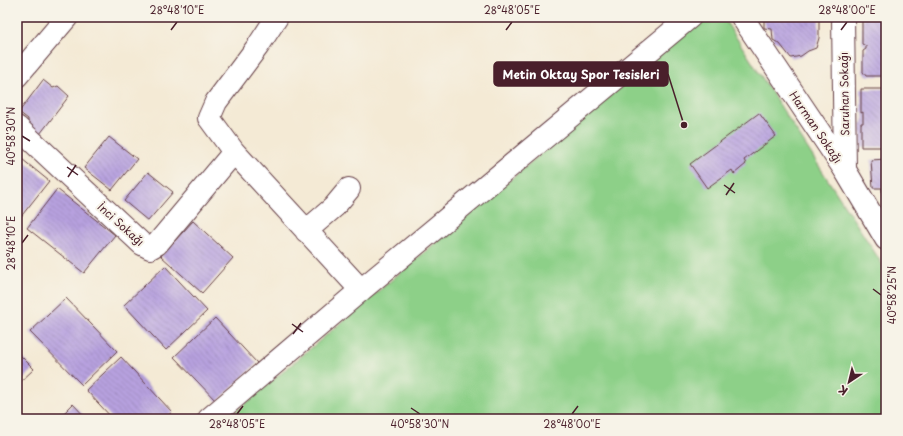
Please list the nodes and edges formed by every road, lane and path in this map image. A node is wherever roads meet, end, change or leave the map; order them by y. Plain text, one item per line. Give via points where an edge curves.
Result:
1 (68, 17) edge
2 (277, 17) edge
3 (690, 17) edge
4 (742, 17) edge
5 (843, 17) edge
6 (17, 76) edge
7 (17, 127) edge
8 (234, 152) junction
9 (845, 170) junction
10 (349, 189) dead end
11 (306, 231) junction
12 (886, 239) edge
13 (361, 290) junction
14 (208, 419) edge

1 - 6 street
2 - 8 street via 216,102 209,118
3 - 13 street
4 - 9 street, Harman Sokağı
5 - 9 street, Saruhan Sokağı
7 - 8 street, İnci Sokağı via 142,244 150,248 157,244
8 - 11 street
9 - 12 street, Harman Sokağı
10 - 11 street via 334,207
11 - 13 street
13 - 14 street

